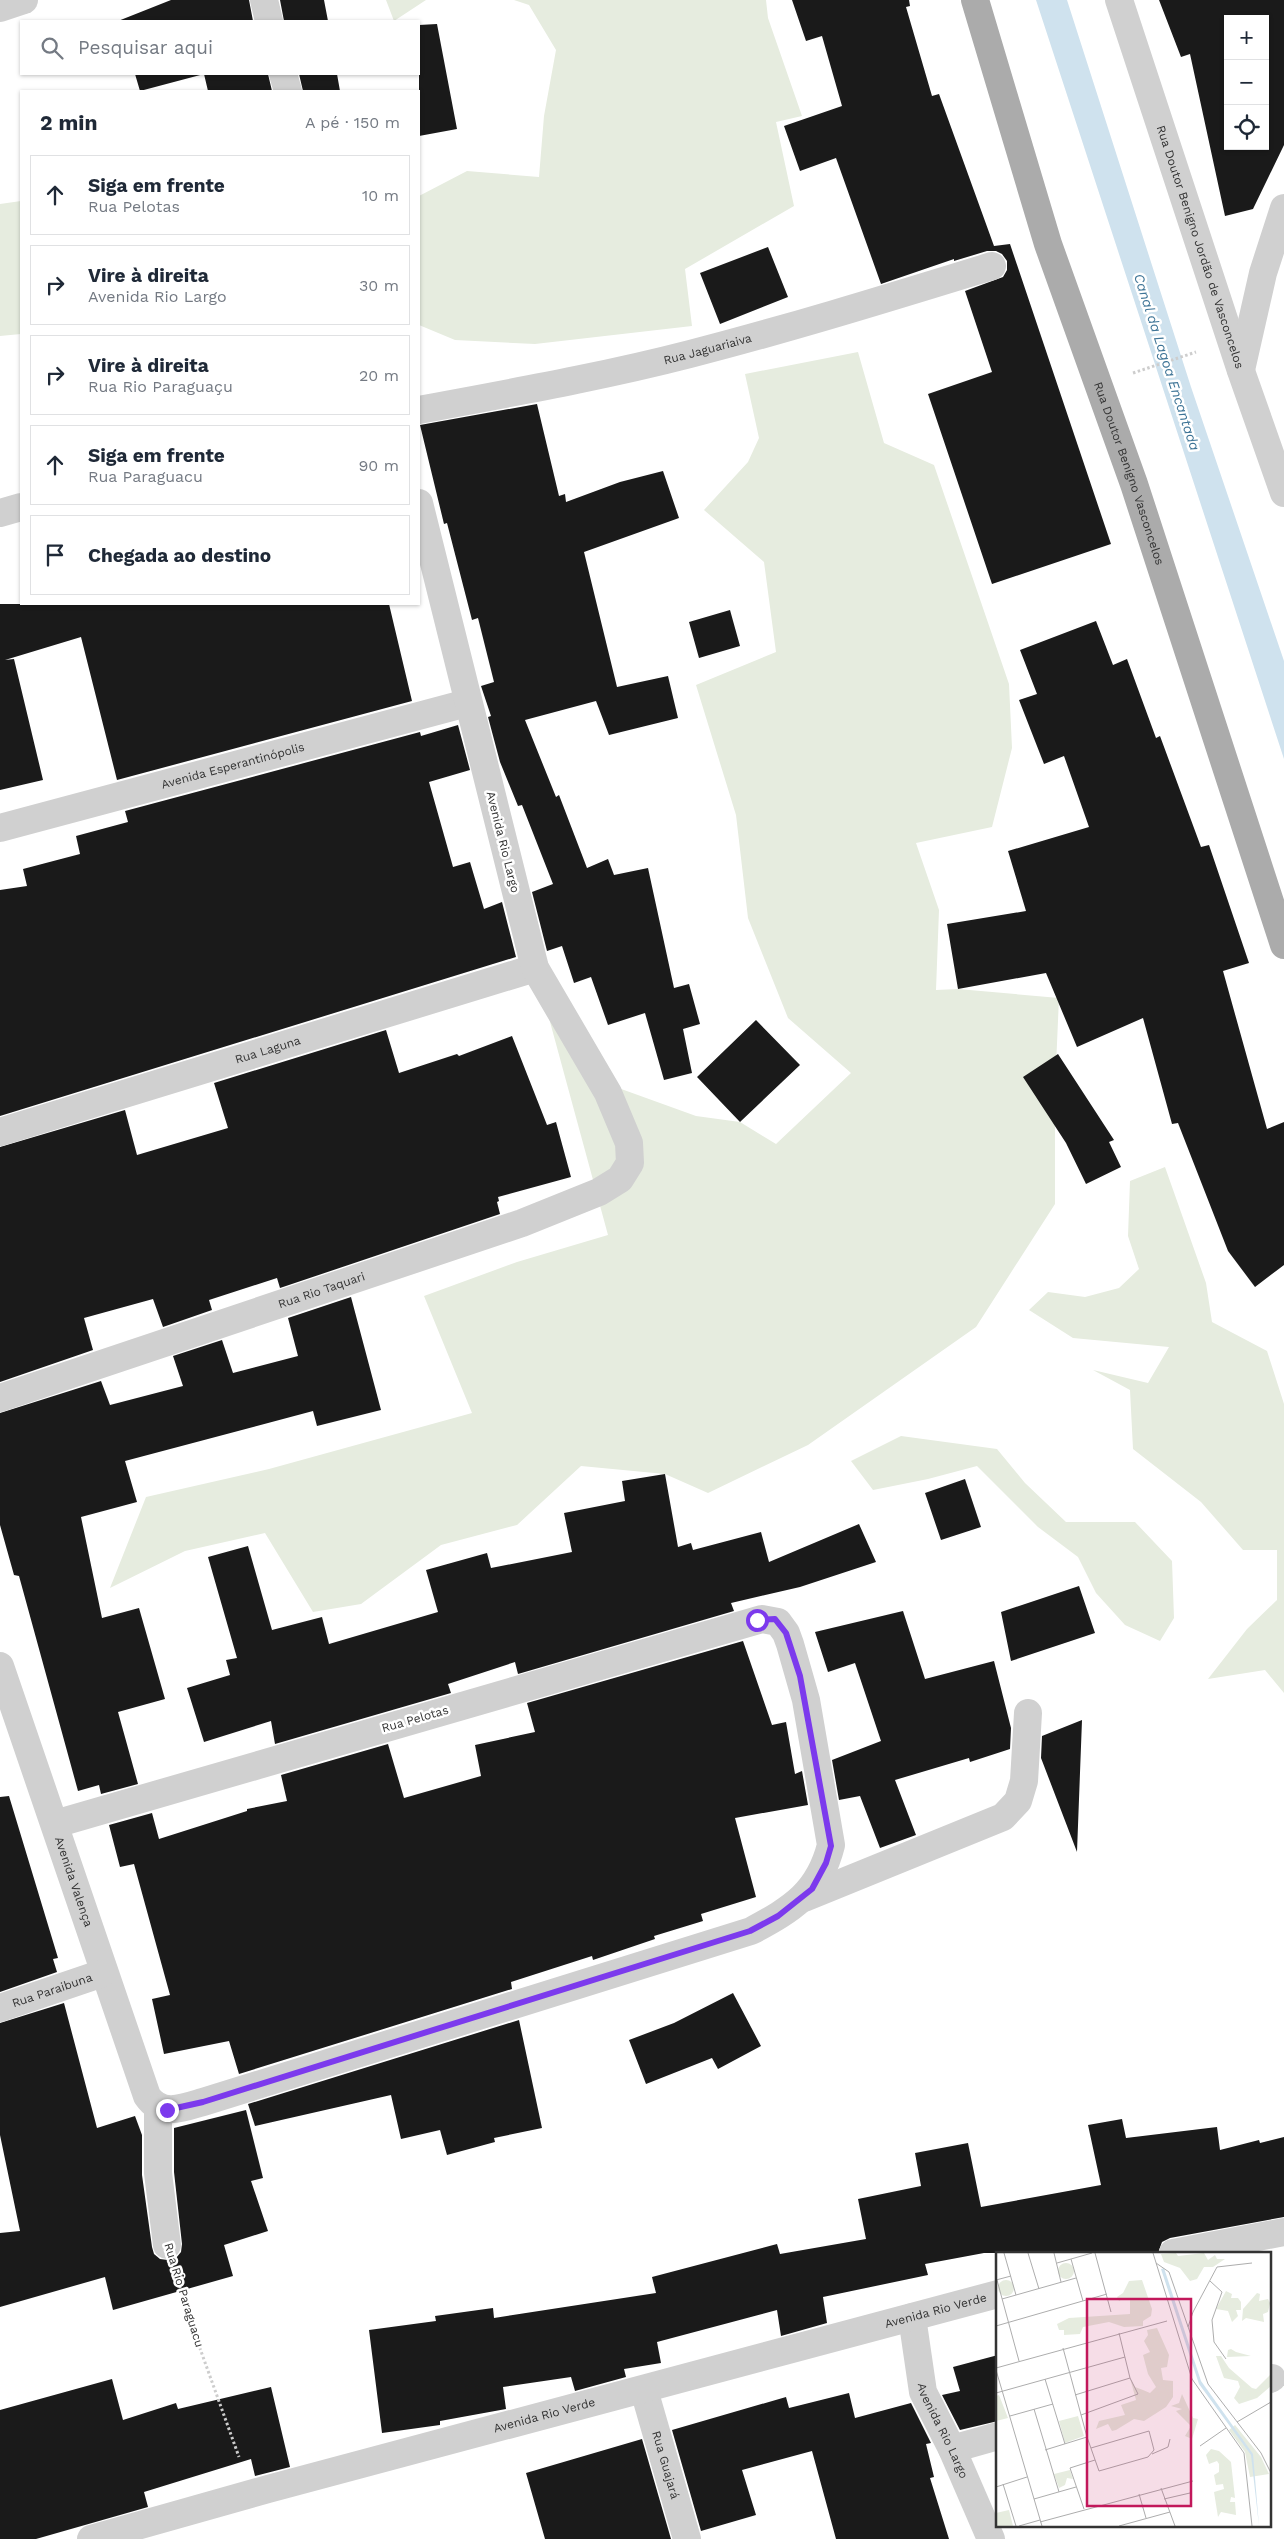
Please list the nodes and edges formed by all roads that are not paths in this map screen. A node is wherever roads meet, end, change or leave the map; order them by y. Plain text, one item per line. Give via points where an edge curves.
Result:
1 (24, 0) edge
2 (264, 0) edge
3 (975, 0) edge
4 (1120, 0) edge
5 (0, 8) edge
6 (269, 20) edge
7 (283, 75) edge
8 (288, 90) edge
9 (1284, 208) edge
10 (992, 266) dead end
11 (1241, 370) junction
12 (420, 410) edge
13 (1284, 493) edge
14 (420, 507) edge
15 (20, 508) edge
16 (0, 513) edge
17 (467, 703) junction
18 (0, 828) edge
19 (1284, 945) edge
20 (535, 968) junction
21 (0, 1132) edge
22 (630, 1163) joint
23 (0, 1398) edge
24 (2, 1681) edge
25 (1028, 1713) dead end
26 (55, 1824) junction
27 (803, 1898) junction
28 (103, 1973) junction
29 (0, 2008) edge
30 (152, 2102) junction
31 (1284, 2232) edge
32 (167, 2245) road end
33 (1178, 2252) edge
34 (996, 2295) edge
35 (912, 2317) junction
36 (644, 2390) junction
37 (996, 2437) edge
38 (952, 2449) junction
39 (91, 2539) edge
40 (687, 2539) edge
41 (991, 2539) edge

1 - 5 street
2 - 6 street
3 - 19 main road, Rua Doutor Benígno Vasconcelos via 1048,244 1134,484
4 - 11 street, Rua Doutor Benigno Jordão de Vasconcelos
7 - 8 street
9 - 11 street via 1263,273
10 - 12 street, Rua Jaguariaiva via 688,355 550,386
11 - 13 street, Rua Doutor Benigno Jordão de Vasconcelos
14 - 17 street, Avenida Rio Largo
15 - 16 street
17 - 18 street, Avenida Esperantinópolis
17 - 20 street, Avenida Rio Largo
20 - 21 street, Rua Laguna
20 - 22 street, Avenida Rio Largo via 608,1093 628,1138
22 - 23 street, Rua Rio Taquari via 620,1179 599,1192 522,1223
24 - 26 street, Avenida Valença
25 - 27 street via 1024,1781 1018,1801 1003,1817
26 - 27 street, Rua Pelotas via 762,1619 775,1619 786,1633 804,1692 831,1846 820,1878
26 - 28 street, Avenida Valença
27 - 30 street via 750,1931 203,2102 174,2110
28 - 29 street, Rua Paraibuna
28 - 30 street, Avenida Valença
30 - 32 street, Rua Rio Paraguacu
31 - 33 street
34 - 35 street, Avenida Rio Verde
35 - 36 street, Avenida Rio Verde
35 - 38 street, Avenida Rio Largo via 923,2392
36 - 39 street, Avenida Rio Verde
36 - 40 street, Rua Guajará
37 - 38 street
38 - 41 street, Avenida Rio Largo

